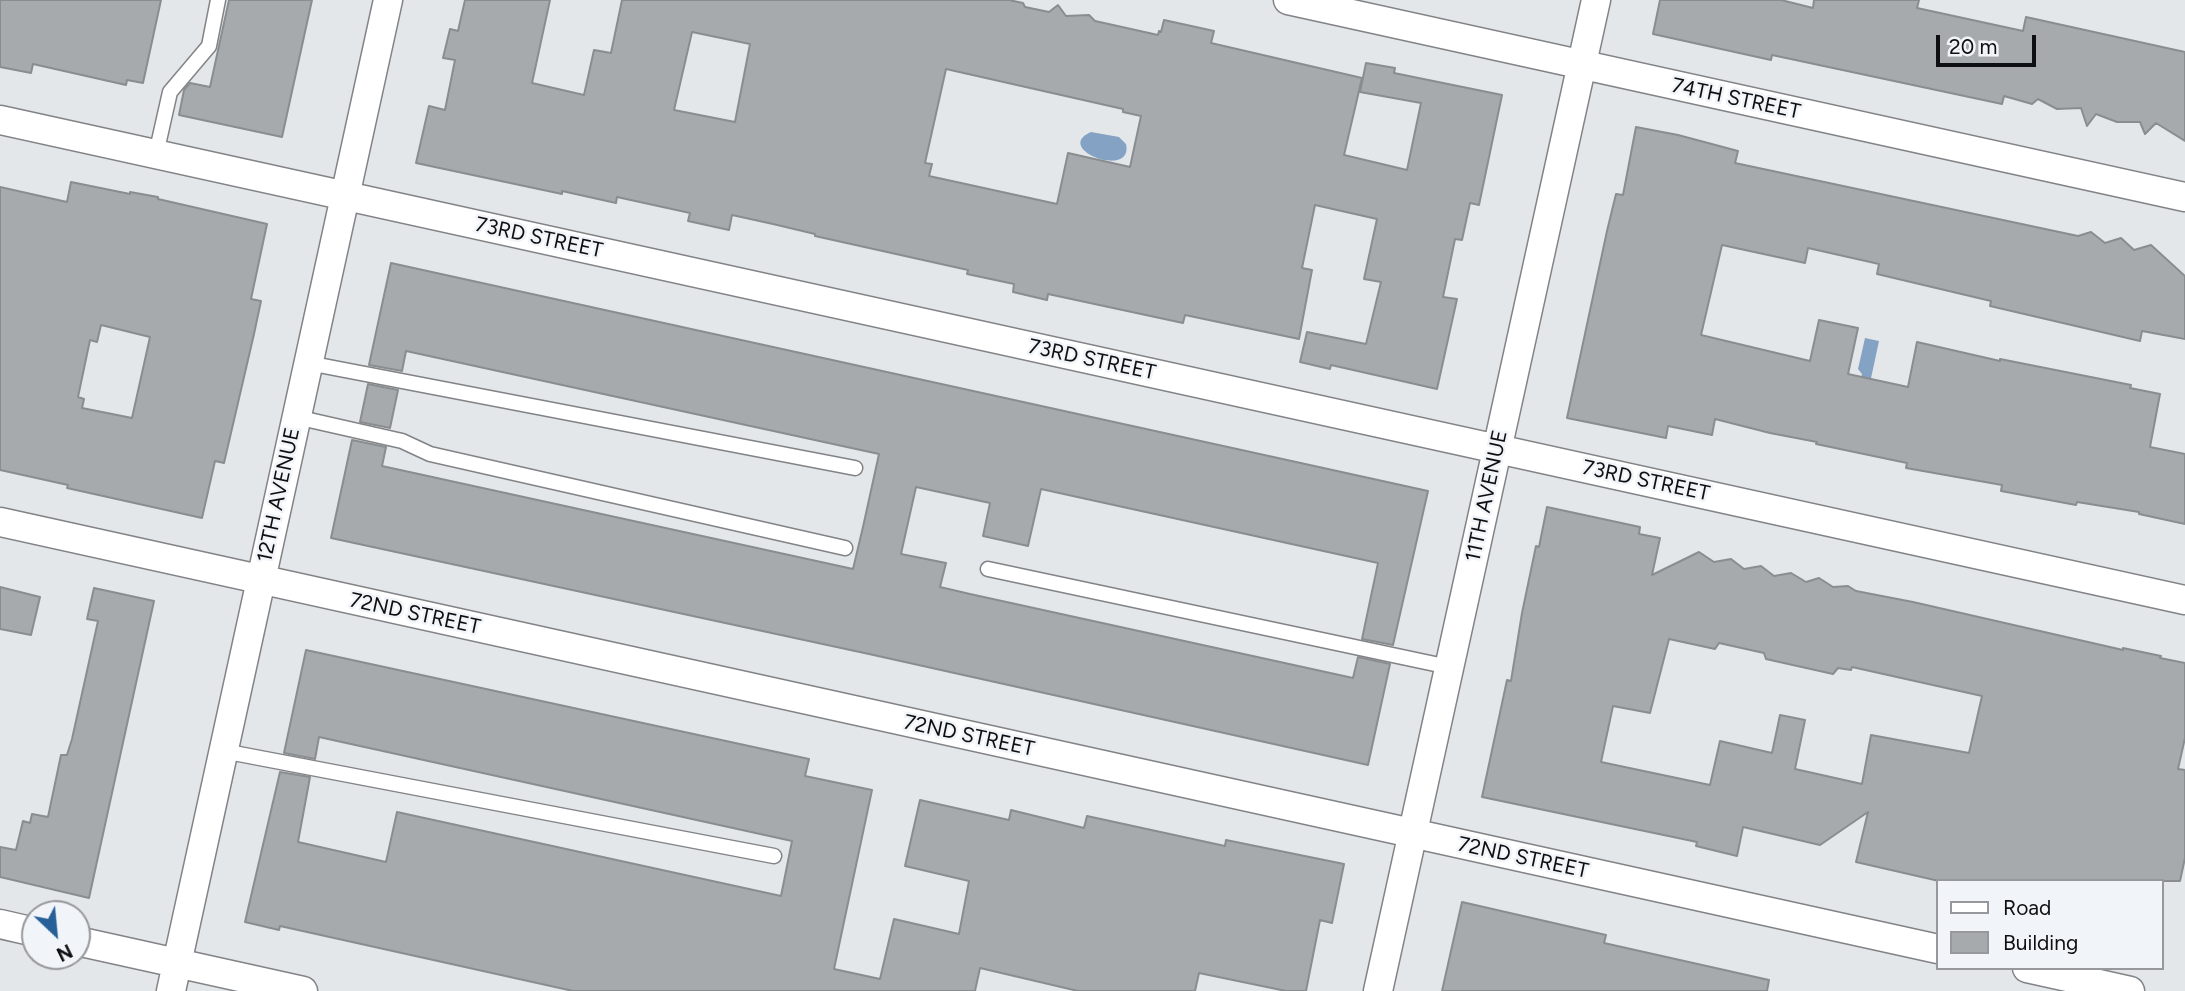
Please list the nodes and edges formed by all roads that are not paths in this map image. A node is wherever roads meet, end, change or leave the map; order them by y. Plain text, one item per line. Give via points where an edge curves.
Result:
1 (218, 0) edge
2 (388, 0) edge
3 (1288, 0) edge
4 (1596, 0) edge
5 (1581, 65) junction
6 (0, 120) edge
7 (156, 154) junction
8 (345, 196) junction
9 (2185, 197) edge
10 (308, 363) junction
11 (296, 417) junction
12 (1497, 449) junction
13 (855, 468) dead end
14 (0, 522) edge
15 (845, 548) dead end
16 (988, 569) dead end
17 (260, 580) junction
18 (2185, 600) edge
19 (1449, 667) junction
20 (223, 751) junction
21 (1413, 833) junction
22 (774, 856) dead end
23 (0, 925) edge
24 (21, 929) edge
25 (91, 945) edge
26 (1937, 949) edge
27 (177, 963) junction
28 (2036, 970) edge
29 (171, 991) edge
30 (303, 991) edge
31 (1378, 991) edge
32 (2130, 991) edge

1 - 7 lane via 209,46 170,92
2 - 8 street, 12TH AVENUE
3 - 5 street, 74TH STREET
4 - 5 street, 11TH AVENUE
5 - 9 street, 74TH STREET
5 - 12 street, 11TH AVENUE
6 - 7 street, 73RD STREET
7 - 8 street, 73RD STREET
8 - 10 street, 12TH AVENUE
8 - 12 street, 73RD STREET
10 - 11 street, 12TH AVENUE
10 - 13 lane
11 - 15 lane via 402,442 430,454
11 - 17 street, 12TH AVENUE
12 - 18 street, 73RD STREET
12 - 19 street, 11TH AVENUE
14 - 17 street, 72ND STREET
16 - 19 lane
17 - 20 street, 12TH AVENUE
17 - 21 street, 72ND STREET
19 - 21 street, 11TH AVENUE
20 - 22 lane
20 - 27 street, 12TH AVENUE
21 - 26 street, 72ND STREET
21 - 31 street, 11TH AVENUE
23 - 24 street
25 - 27 street
27 - 29 street, 12TH AVENUE
27 - 30 street
28 - 32 street

